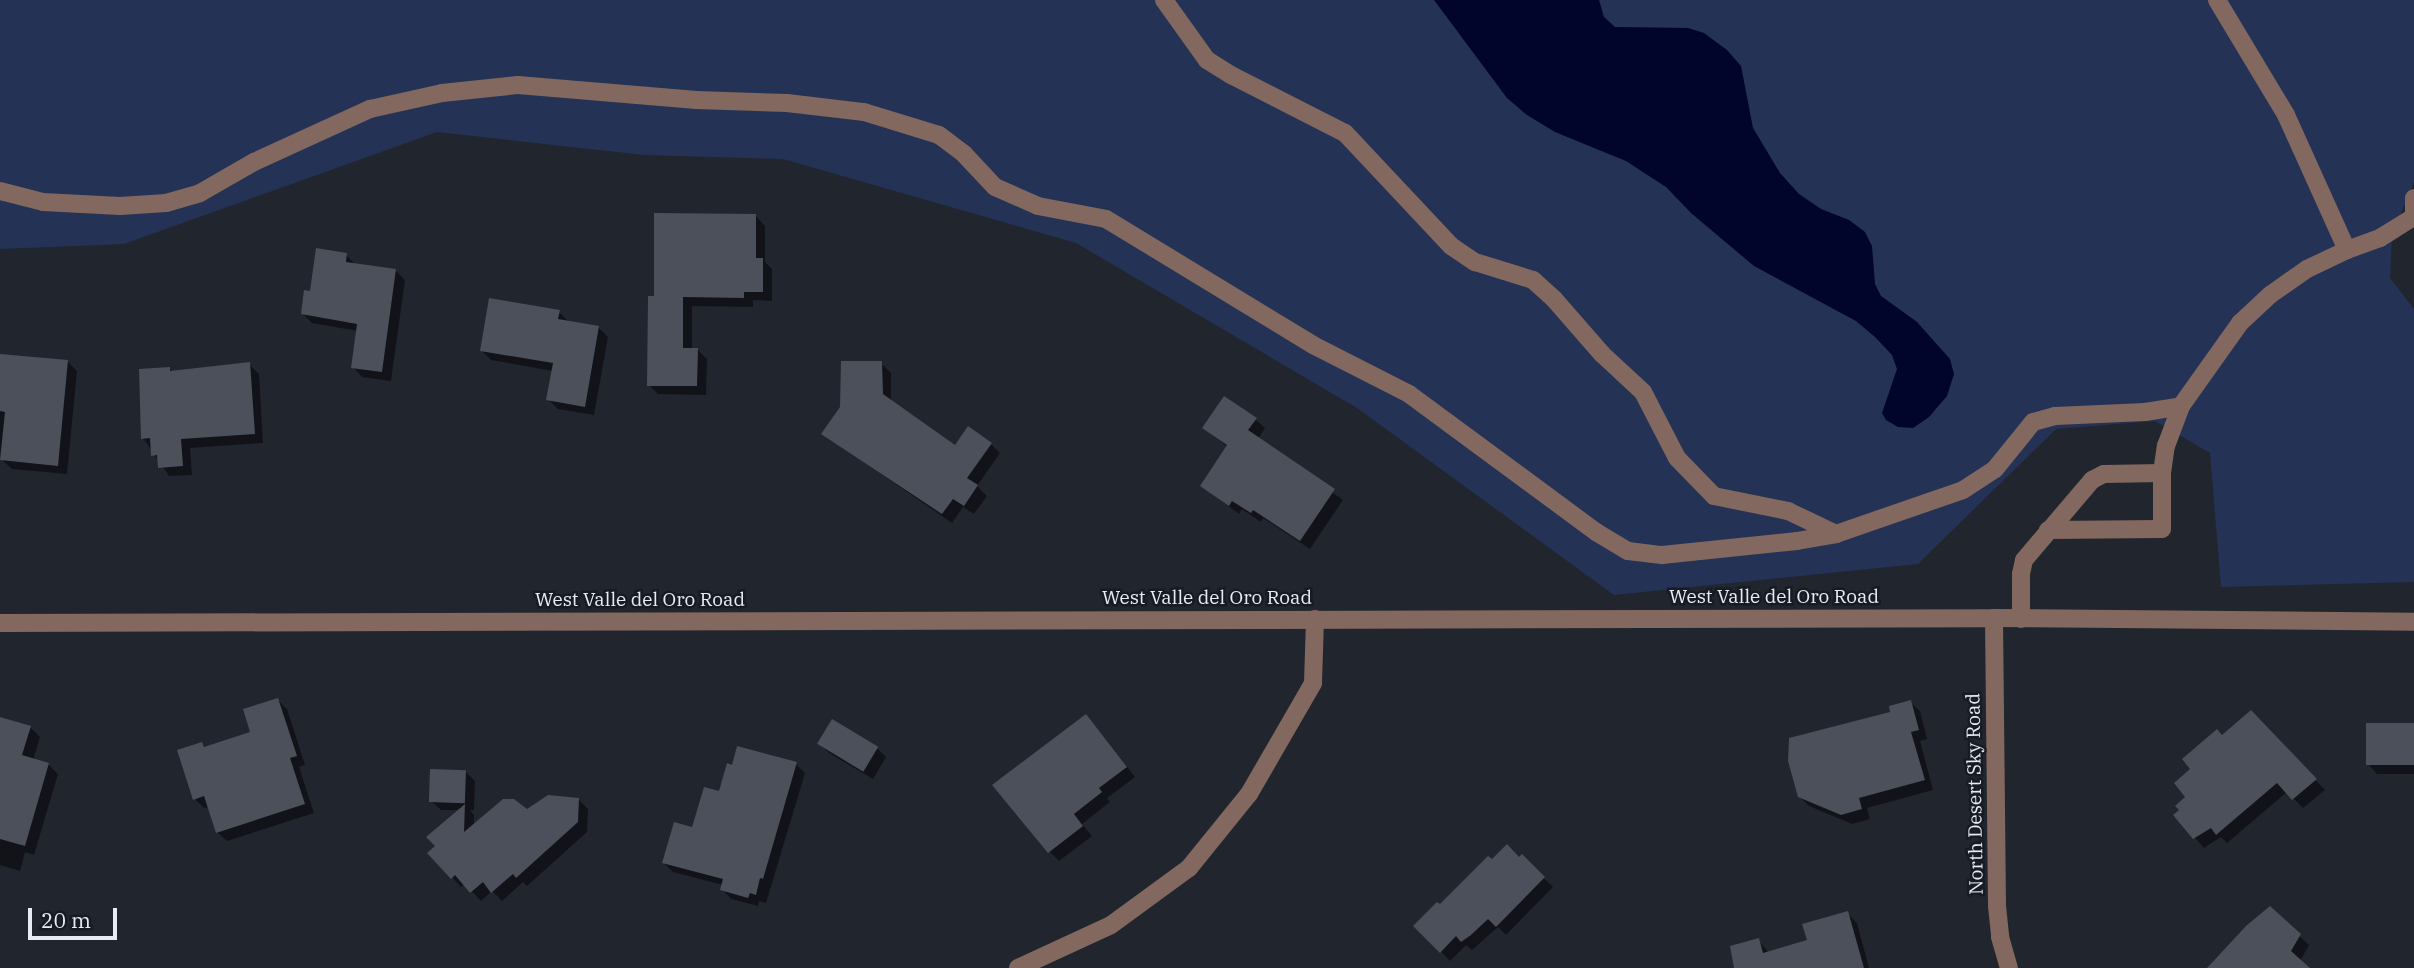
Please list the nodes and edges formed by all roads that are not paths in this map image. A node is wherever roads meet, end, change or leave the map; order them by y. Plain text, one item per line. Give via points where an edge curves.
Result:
1 (1164, 0) edge
2 (2217, 0) edge
3 (0, 191) edge
4 (2414, 198) edge
5 (2414, 217) edge
6 (2347, 250) junction
7 (2181, 406) junction
8 (2162, 473) junction
9 (2048, 530) junction
10 (1836, 534) junction
11 (1994, 618) junction
12 (1315, 619) junction
13 (2021, 619) junction
14 (0, 622) edge
15 (2414, 622) edge
16 (1018, 968) edge
17 (2009, 968) edge

1 - 10 street via 1207,60 1345,133 1451,246 1475,262 1533,280 1643,392 1677,458 1713,496 1788,511
2 - 6 street via 2286,115
3 - 10 street via 43,202 166,203 200,193 278,150 370,109 442,93 518,85 863,112 939,135 995,187 1038,206 1105,219 1312,345 1409,394 1628,551 1662,555
4 - 5 street
5 - 6 street via 2380,238
6 - 7 street via 2307,269 2240,323
7 - 8 street via 2166,446
7 - 10 street via 2055,416 2033,422 1995,469 1963,490
8 - 9 street via 2097,476
8 - 9 street via 2162,529
9 - 13 street via 2024,560
11 - 12 street, West Valle del Oro Road
11 - 13 street, West Valle del Oro Road
11 - 17 street, North Desert Sky Road via 1997,906
12 - 14 street, West Valle del Oro Road
12 - 16 street via 1312,683 1250,794 1189,867 1111,925
13 - 15 street, West Valle del Oro Road

